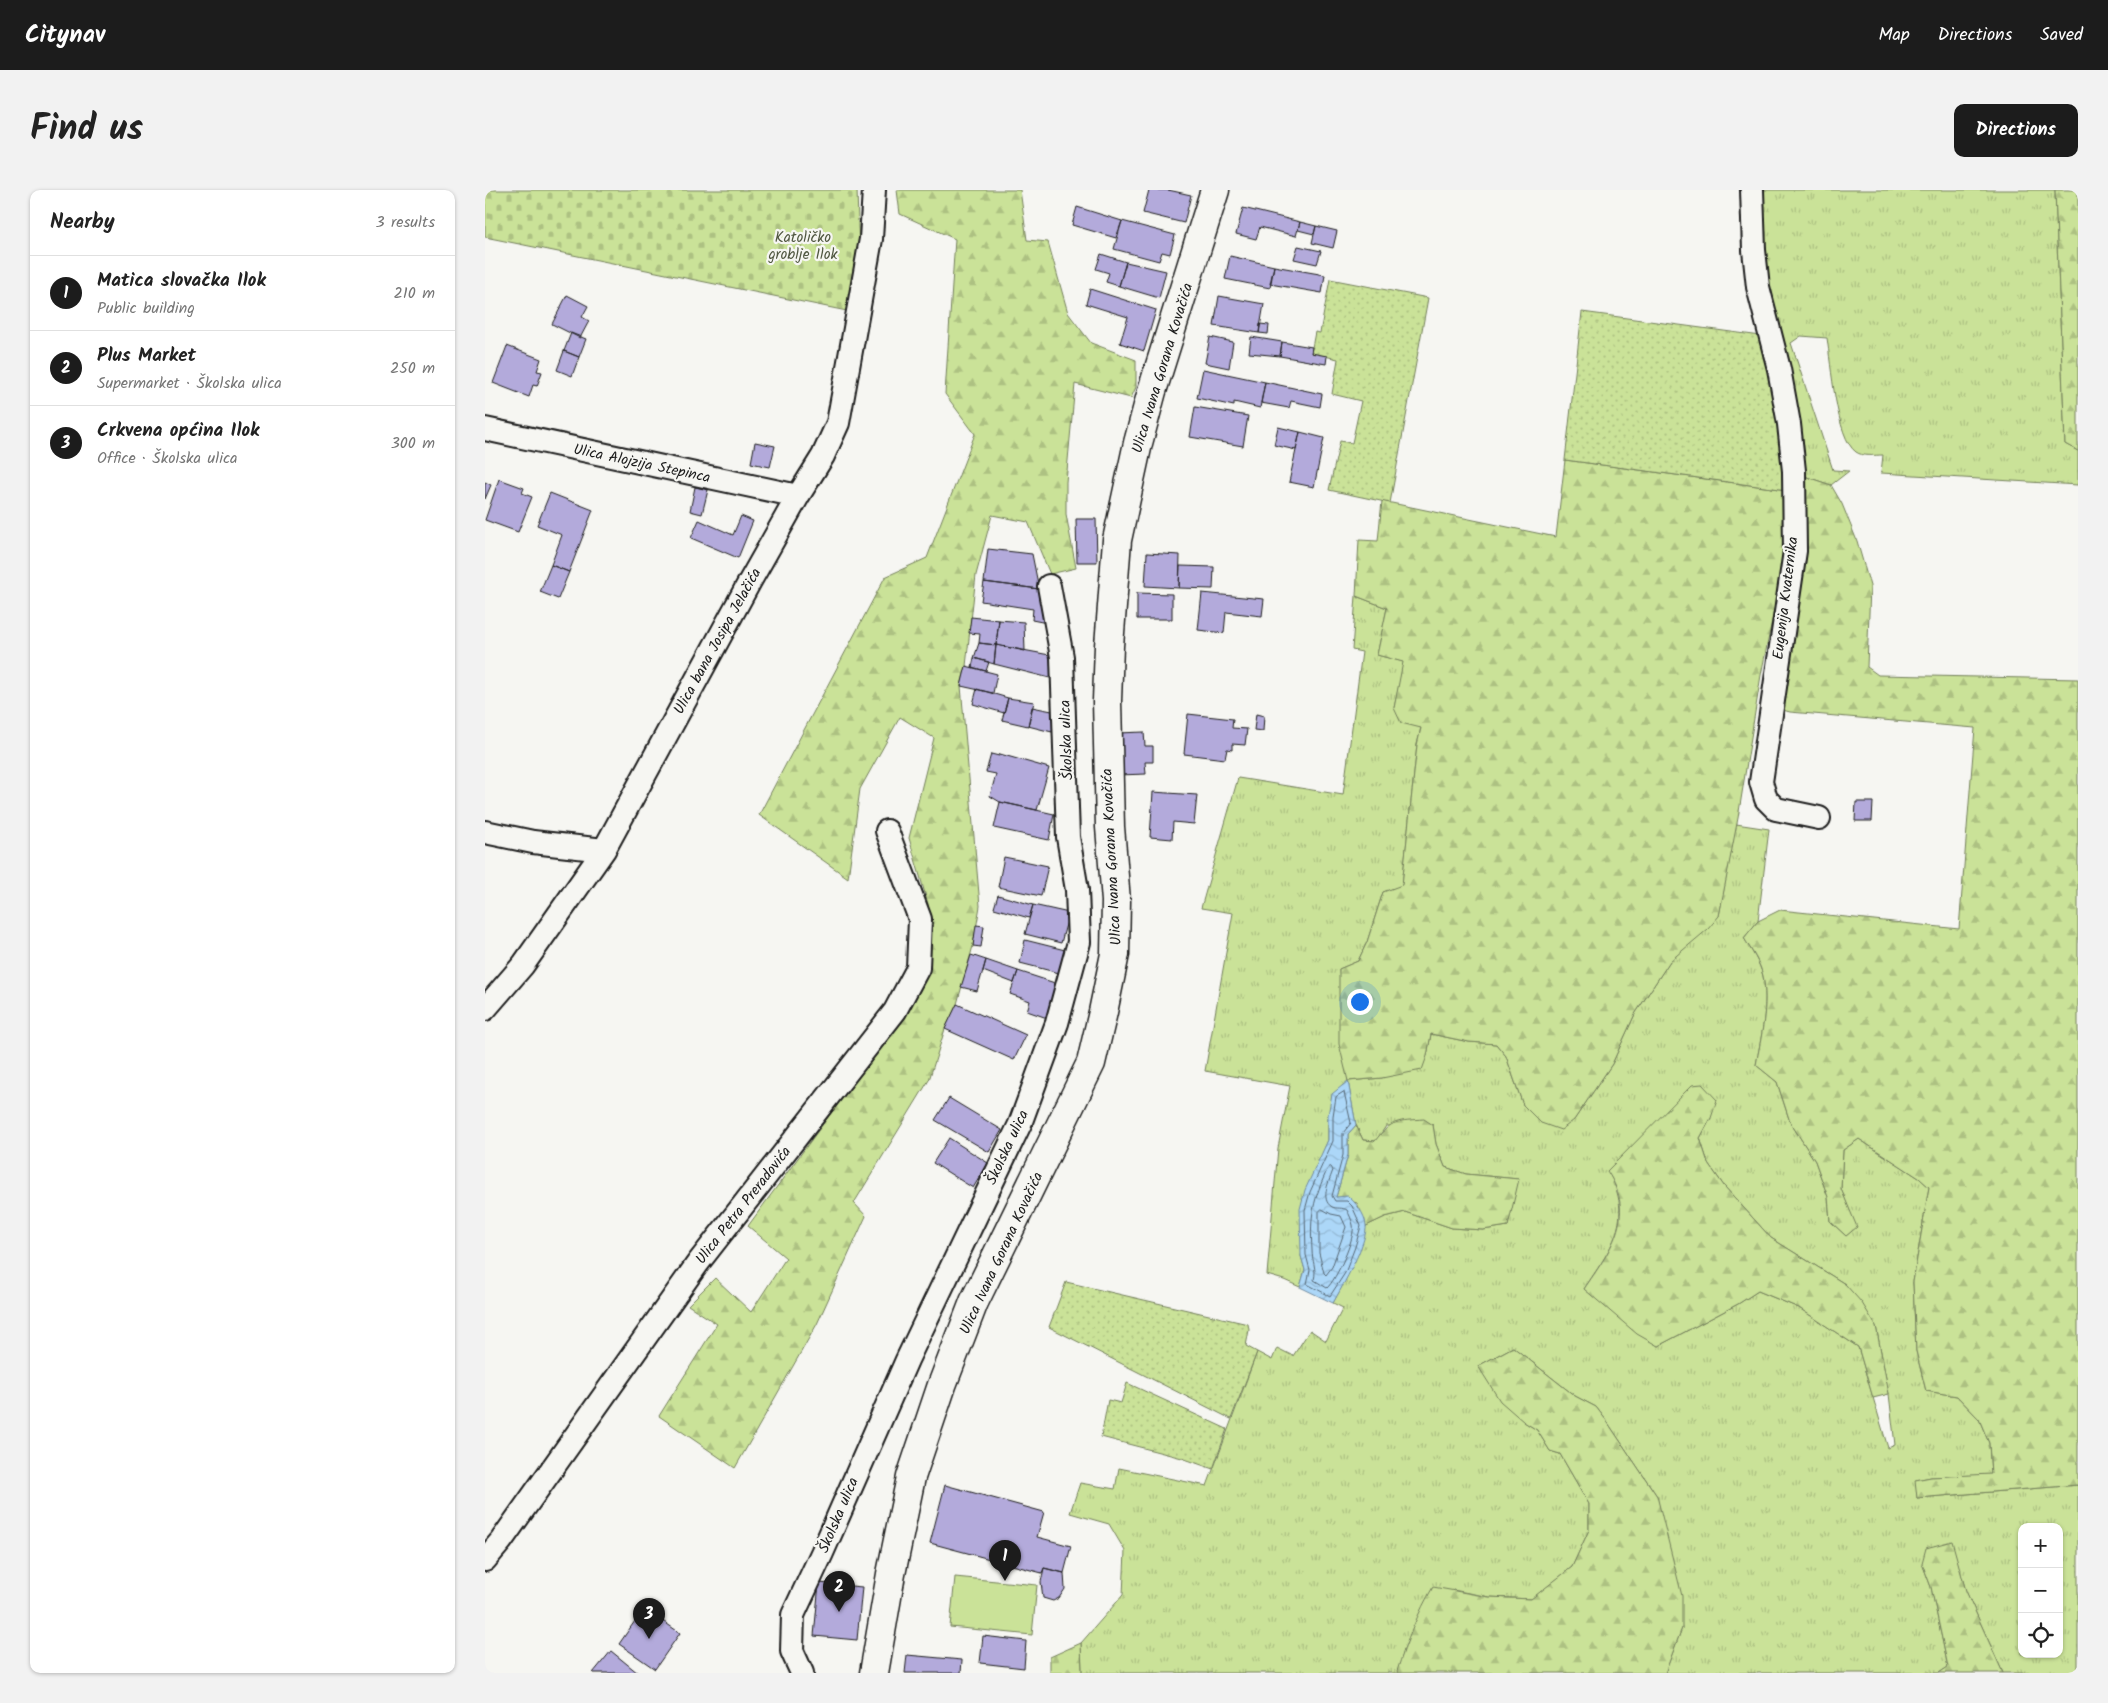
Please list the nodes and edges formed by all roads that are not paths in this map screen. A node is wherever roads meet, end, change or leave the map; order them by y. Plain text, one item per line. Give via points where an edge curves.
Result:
1 (874, 190) edge
2 (1215, 190) edge
3 (1752, 190) edge
4 (485, 429) edge
5 (798, 496) junction
6 (1049, 586) dead end
7 (1819, 818) dead end
8 (887, 831) dead end
9 (485, 832) edge
10 (603, 850) junction
11 (485, 1009) edge
12 (485, 1560) edge
13 (802, 1673) edge
14 (874, 1673) edge

1 - 5 street, Ulica bana Josipa Jelačića via 871,239 838,423 823,456
2 - 14 main road, Ulica Ivana Gorana Kovačića via 1152,391 1117,540 1107,720 1109,827 1116,901 1115,954 1103,1012 1091,1063 974,1302 942,1385 911,1477
3 - 7 street, Eugenija Kvaternika via 1758,287 1779,369 1794,471 1795,551 1761,782 1766,799 1776,809
4 - 5 street, Ulica Alojzija Stepinca
5 - 10 street, Ulica bana Josipa Jelačića
6 - 13 street, Školska ulica via 1062,657 1068,837 1077,890 1079,942 1057,1024 1020,1124 907,1360 793,1615 792,1652
8 - 12 street, Ulica Petra Preradovića via 920,920 918,968 895,1011 698,1263
9 - 10 street via 533,842
10 - 11 street, Ulica bana Josipa Jelačića via 523,965

